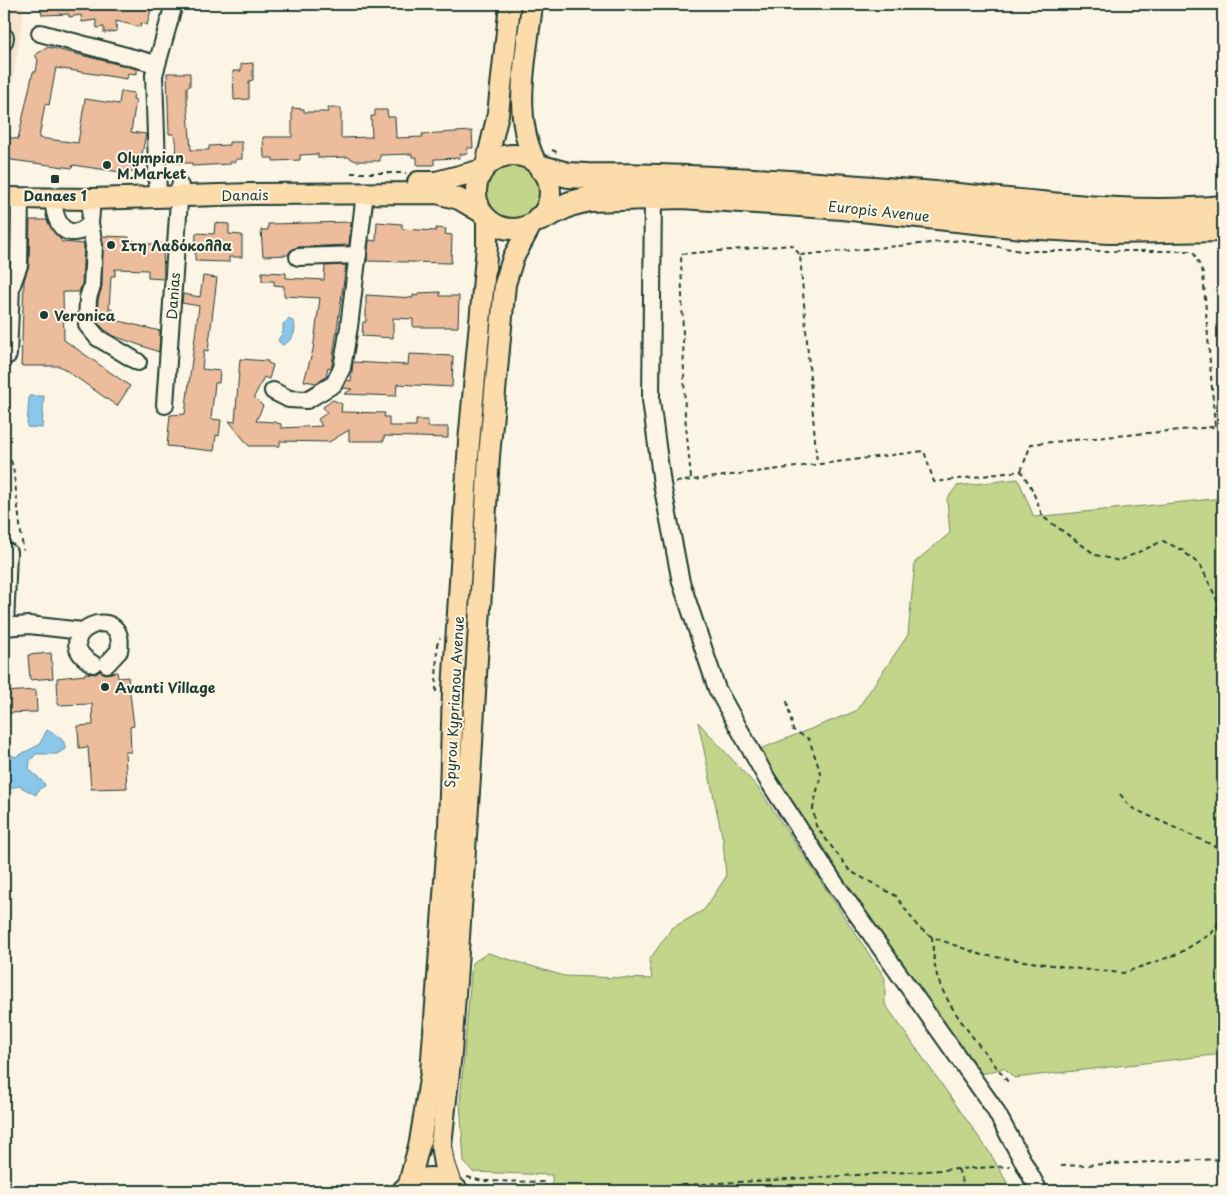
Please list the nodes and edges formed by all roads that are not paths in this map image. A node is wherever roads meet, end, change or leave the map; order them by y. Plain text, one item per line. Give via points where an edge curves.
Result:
1 (174, 4) edge
2 (510, 4) edge
3 (532, 4) edge
4 (40, 34) dead end
5 (156, 64) junction
6 (538, 165) junction
7 (484, 168) junction
8 (158, 191) junction
9 (180, 191) junction
10 (366, 193) junction
11 (9, 194) edge
12 (653, 196) junction
13 (53, 198) junction
14 (92, 199) junction
15 (1223, 208) edge
16 (484, 215) junction
17 (534, 222) junction
18 (90, 223) junction
19 (1223, 229) edge
20 (358, 256) junction
21 (298, 257) dead end
22 (9, 278) edge
23 (8, 356) dead end
24 (138, 362) dead end
25 (273, 391) dead end
26 (165, 405) dead end
27 (8, 552) road end
28 (4, 627) edge
29 (82, 631) junction
30 (459, 1184) edge
31 (401, 1185) edge
32 (1039, 1191) edge

1 - 5 street
2 - 7 main road via 498,114
3 - 6 main road via 522,117 526,141
4 - 5 street
5 - 8 street
6 - 7 main road via 527,157 510,154 501,156
6 - 15 highway, Europis Avenue via 568,175 771,181 1038,205 1187,210
6 - 17 main road via 550,185 550,194 548,204
7 - 9 main road, Danais via 436,182 341,182
7 - 16 main road via 475,191
8 - 9 main road, Danais
8 - 11 main road, Danais
8 - 14 main road, Danais
9 - 10 main road, Danais
9 - 26 street, Danias
10 - 16 main road, Danais via 437,193 459,200
10 - 20 street
11 - 13 main road, Danais
11 - 22 street via 19,264
12 - 17 highway, Europis Avenue via 589,199 570,204
12 - 19 highway, Europis Avenue via 823,205 1023,226 1109,231
12 - 32 street via 651,400 662,484 681,582 717,689 768,779 834,882 994,1108
13 - 14 main road, Danais
13 - 18 street via 58,221 67,231 81,232
14 - 18 street
16 - 17 main road via 496,225 508,229 519,229
16 - 31 main road, Spyrou Kyprianou Avenue via 486,246 469,442 453,690 449,827 431,1073 420,1142
17 - 30 main road, Spyrou Kyprianou Avenue via 512,258 505,284 489,456 451,1053 441,1145 444,1164
18 - 24 street via 94,254 87,325 98,338
20 - 21 street
20 - 25 street via 342,368 334,384 307,400 288,398
22 - 23 street
27 - 28 street
28 - 29 street via 29,625
29 - 29 street via 93,624 106,624 119,638 116,657 100,664 84,658 78,645
30 - 31 main road via 430,1178

